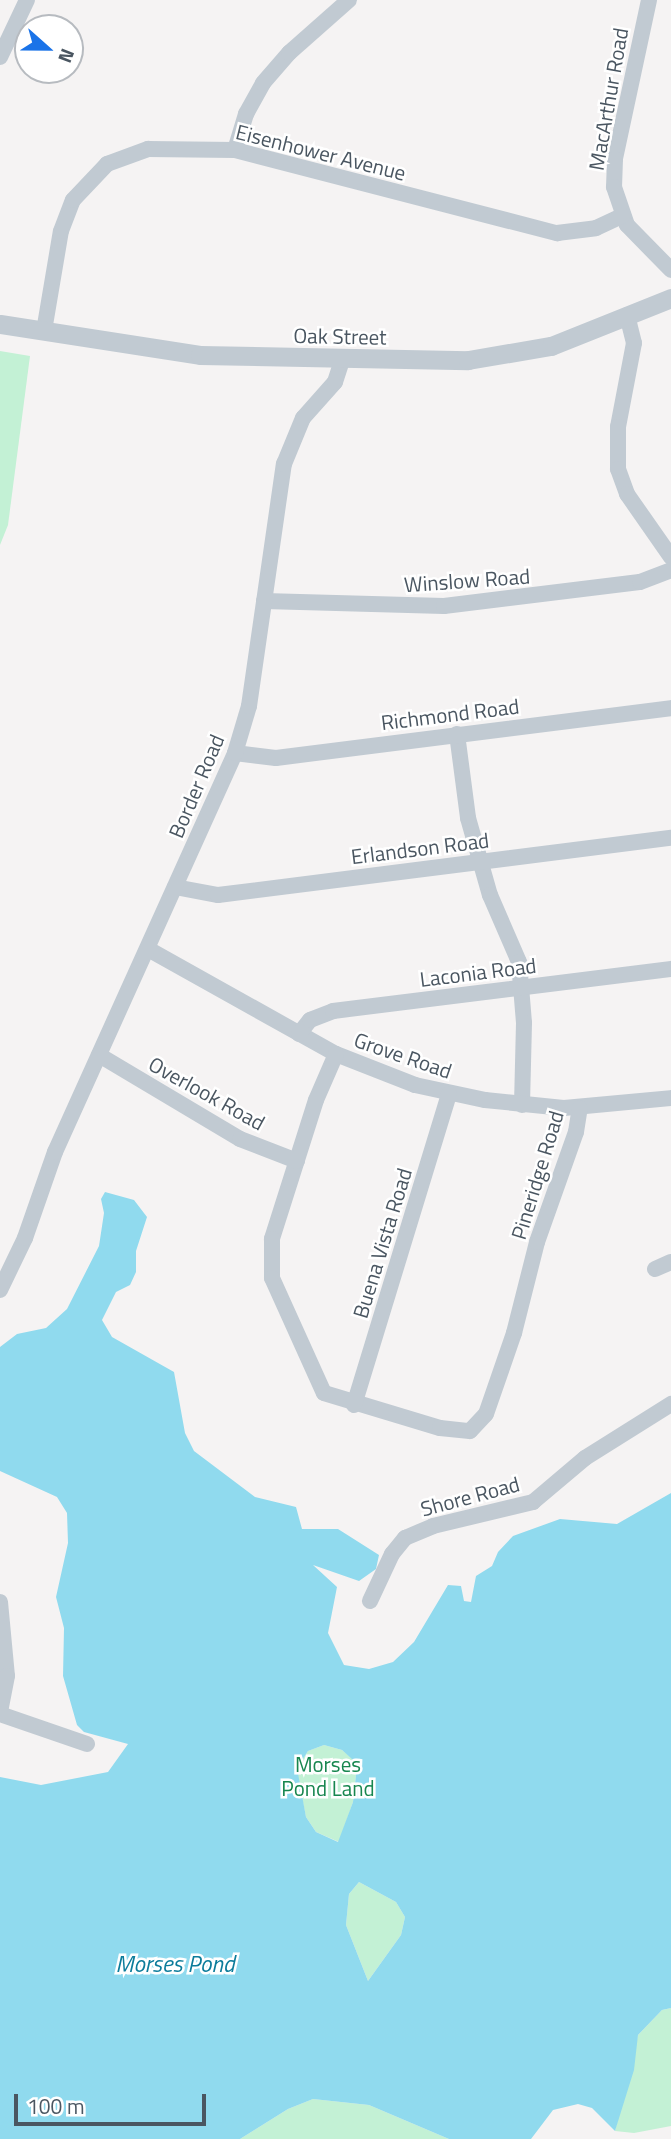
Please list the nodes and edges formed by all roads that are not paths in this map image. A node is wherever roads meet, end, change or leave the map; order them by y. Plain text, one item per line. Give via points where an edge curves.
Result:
1 (27, 0) edge
2 (349, 0) edge
3 (649, 0) edge
4 (0, 57) edge
5 (235, 150) junction
6 (622, 216) junction
7 (671, 270) edge
8 (671, 298) edge
9 (627, 316) junction
10 (0, 324) edge
11 (44, 331) junction
12 (343, 358) junction
13 (671, 557) edge
14 (671, 570) edge
15 (264, 601) junction
16 (671, 708) edge
17 (457, 734) junction
18 (235, 753) junction
19 (671, 838) edge
20 (481, 861) junction
21 (175, 887) junction
22 (148, 949) junction
23 (671, 969) edge
24 (522, 988) junction
25 (299, 1034) junction
26 (336, 1054) junction
27 (99, 1055) junction
28 (449, 1094) junction
29 (671, 1098) edge
30 (522, 1105) junction
31 (580, 1108) junction
32 (297, 1161) junction
33 (671, 1262) edge
34 (654, 1269) dead end
35 (0, 1290) edge
36 (671, 1404) edge
37 (354, 1405) junction
38 (370, 1601) dead end
39 (0, 1602) edge
40 (0, 1714) edge
41 (87, 1744) dead end

1 - 4 street
2 - 5 street via 268,76 246,114
3 - 6 street, MacArthur Road via 615,159 615,198
5 - 6 street, Eisenhower Avenue via 543,230 583,231
5 - 11 street, Eisenhower Avenue via 148,149 120,158 94,174 66,213
6 - 7 street
8 - 9 street, Oak Street
9 - 12 street, Oak Street via 513,356 439,361
9 - 13 street via 634,343 618,427 618,469 627,494
10 - 11 street, Oak Street
11 - 12 street, Oak Street via 200,355
12 - 15 street, Border Road via 335,382 303,418 289,447
14 - 15 street, Winslow Road via 640,582 444,606
15 - 18 street, Border Road via 248,706
16 - 17 street, Richmond Road
17 - 18 street, Richmond Road via 276,758
17 - 20 street via 463,791
18 - 21 street, Border Road
19 - 20 street, Erlandson Road
20 - 21 street, Erlandson Road via 218,895
20 - 24 street via 495,907 517,953
21 - 22 street, Border Road
22 - 25 street, Grove Road
22 - 27 street, Border Road
23 - 24 street, Laconia Road
24 - 25 street, Laconia Road via 324,1013 310,1020
24 - 30 street
25 - 26 street, Grove Road
26 - 28 street, Grove Road
26 - 32 street
27 - 32 street, Overlook Road via 240,1139
27 - 35 street, Border Road
28 - 30 street, Grove Road
28 - 37 street, Buena Vista Road
29 - 31 street, Grove Road
30 - 31 street, Grove Road
31 - 37 street, Pineridge Road via 502,1368 477,1427 453,1431
32 - 37 street via 272,1239 272,1278 324,1393
33 - 34 street
36 - 38 street, Shore Road via 585,1458 533,1502 433,1526 405,1538
39 - 40 street via 7,1676
40 - 41 street

